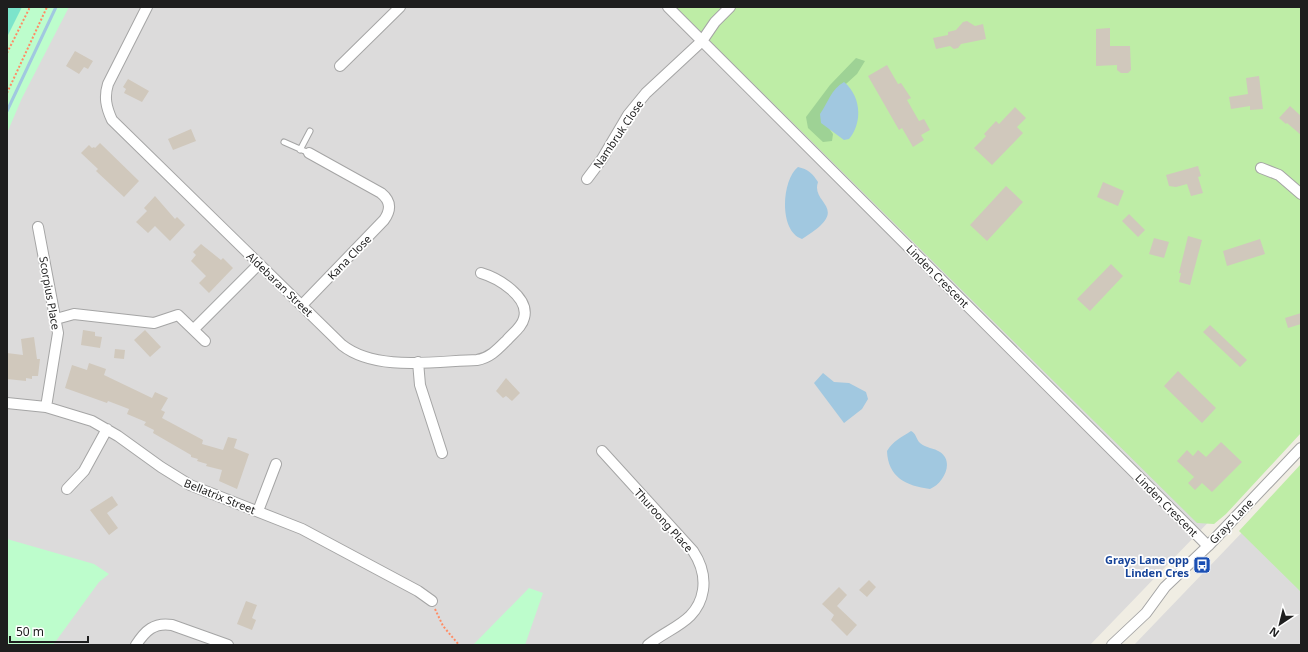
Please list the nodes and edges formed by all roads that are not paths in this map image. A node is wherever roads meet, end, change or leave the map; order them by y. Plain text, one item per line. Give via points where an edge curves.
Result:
1 (147, 7) edge
2 (400, 7) edge
3 (668, 7) edge
4 (730, 7) edge
5 (702, 41) junction
6 (340, 66) dead end
7 (310, 132) dead end
8 (284, 142) dead end
9 (304, 151) junction
10 (1261, 168) dead end
11 (587, 179) dead end
12 (1301, 194) edge
13 (38, 227) dead end
14 (259, 264) junction
15 (481, 272) dead end
16 (302, 305) junction
17 (56, 319) junction
18 (194, 329) junction
19 (205, 341) dead end
20 (418, 362) junction
21 (7, 403) edge
22 (46, 407) junction
23 (107, 429) junction
24 (1301, 448) edge
25 (602, 451) dead end
26 (442, 453) dead end
27 (276, 464) dead end
28 (67, 489) dead end
29 (258, 511) junction
30 (1208, 546) junction
31 (432, 601) road end
32 (136, 645) edge
33 (228, 645) edge
34 (648, 645) edge
35 (1112, 645) edge

1 - 14 street, Aldebaran Street via 108,84 105,94 108,112 119,127
2 - 6 street
3 - 5 street, Linden Crescent
4 - 5 street, Nambruk Close via 715,22
5 - 11 street, Nambruk Close via 646,93
5 - 30 street, Linden Crescent
7 - 9 lane
8 - 9 lane
9 - 16 street, Kana Close via 381,193 395,205 384,220
10 - 12 street via 1279,175
13 - 17 street, Scorpius Place
14 - 16 street, Aldebaran Street
14 - 18 street
15 - 20 street, Aldebaran Street via 497,278 521,299 525,314 521,325 494,352 481,360
16 - 20 street, Aldebaran Street via 342,345 354,353 377,360
17 - 18 street via 74,314 154,323 178,315
17 - 22 street, Scorpius Place via 57,342
18 - 19 street
20 - 26 street via 420,385
21 - 22 street, Bellatrix Street
22 - 23 street, Bellatrix Street via 83,418
23 - 28 street via 84,471
23 - 29 street, Bellatrix Street via 181,480
24 - 30 street, Grays Lane
25 - 34 street, Thuroong Place via 693,552 702,571 702,593 696,610 683,623
27 - 29 street
29 - 31 street, Bellatrix Street via 317,536
30 - 35 street, Grays Lane via 1165,587 1146,613
32 - 33 street via 148,630 163,624

